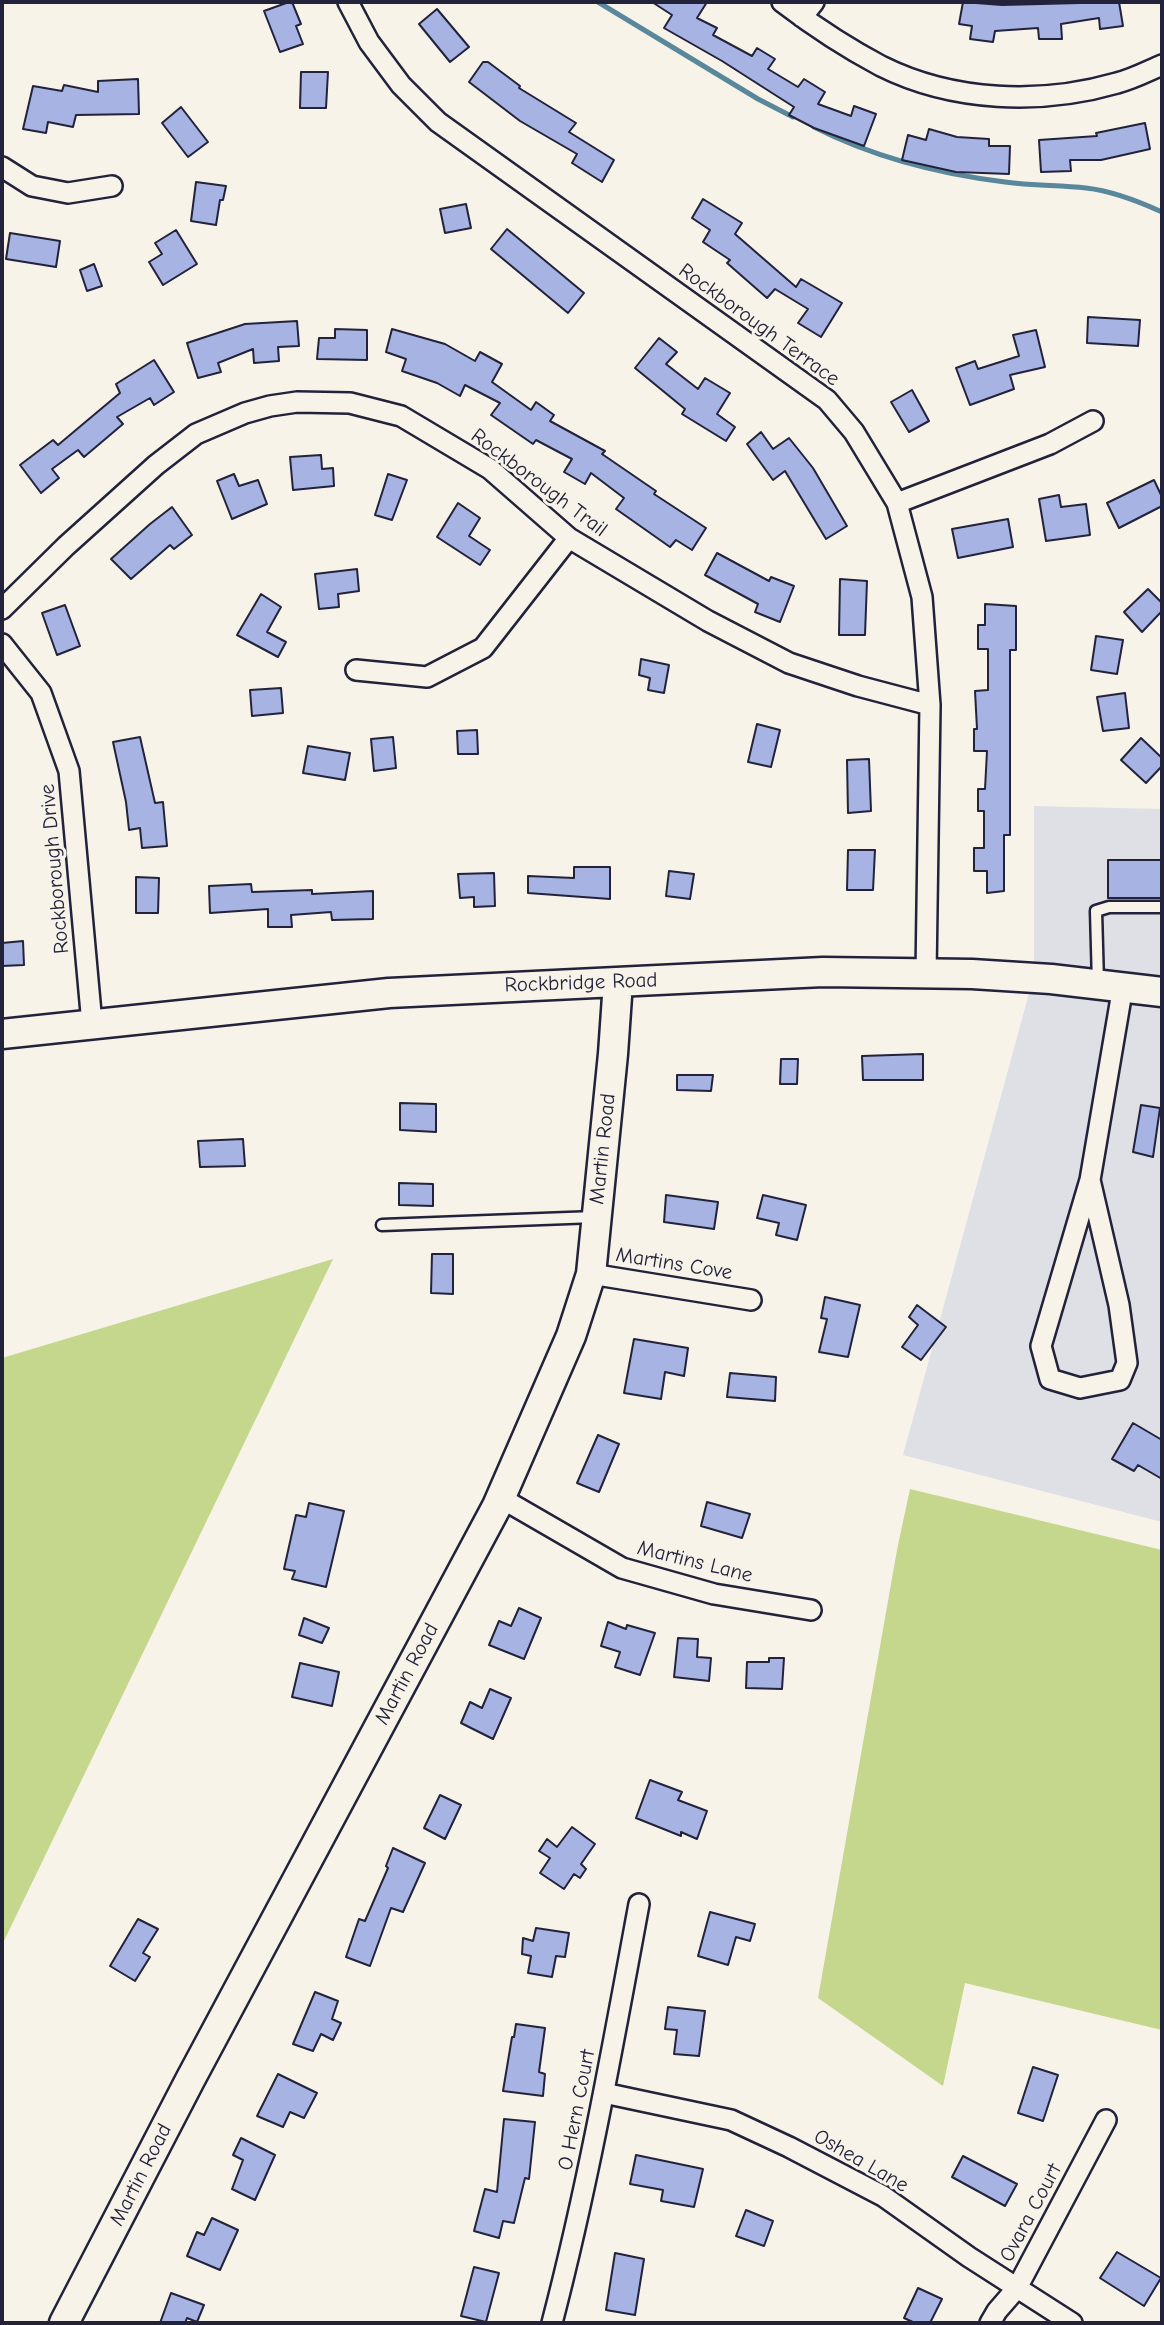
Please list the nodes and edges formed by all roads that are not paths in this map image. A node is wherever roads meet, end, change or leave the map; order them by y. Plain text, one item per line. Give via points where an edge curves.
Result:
1 (348, 2) edge
2 (782, 2) edge
3 (808, 10) edge
4 (1162, 65) edge
5 (2, 166) edge
6 (112, 186) dead end
7 (1093, 421) dead end
8 (897, 503) junction
9 (569, 538) junction
10 (2, 609) edge
11 (2, 644) edge
12 (356, 670) dead end
13 (930, 705) junction
14 (1162, 907) edge
15 (926, 974) junction
16 (618, 982) junction
17 (1110, 985) junction
18 (1162, 992) edge
19 (92, 1024) junction
20 (2, 1034) edge
21 (1090, 1180) junction
22 (596, 1217) junction
23 (382, 1225) dead end
24 (591, 1274) junction
25 (751, 1300) dead end
26 (501, 1498) junction
27 (811, 1610) dead end
28 (639, 1904) dead end
29 (604, 2093) junction
30 (1106, 2120) dead end
31 (1017, 2288) junction
32 (64, 2323) edge
33 (552, 2323) edge
34 (990, 2323) edge
35 (1072, 2323) edge

1 - 8 street, Rockborough Terrace via 369,42 401,85 438,122 827,400 854,432
2 - 3 street
3 - 4 street via 881,66 962,92 1015,98 1068,94 1119,83
5 - 6 street via 32,186 68,193
7 - 8 street via 1050,443
8 - 13 street, Rockborough Terrace via 922,597
9 - 10 street, Rockborough Trail via 490,469 401,416 349,403 297,402 245,413 196,434 66,546
9 - 12 street via 483,648 427,677
9 - 13 street, Rockborough Trail via 789,663
11 - 19 street, Rockborough Drive via 41,693 69,771
13 - 15 street, Rockborough Terrace
14 - 17 lane via 1097,911
15 - 16 street, Rockbridge Road via 823,972
15 - 17 street, Rockbridge Road
16 - 19 street, Rockbridge Road via 389,993
16 - 22 street, Martin Road
17 - 18 street, Rockbridge Road
17 - 21 street
19 - 20 street, Rockbridge Road
21 - 21 street via 1041,1346 1050,1379 1080,1388 1120,1380 1127,1363 1119,1305
22 - 23 lane
22 - 24 street, Martin Road
24 - 25 street, Martins Cove
24 - 26 street, Martin Road via 571,1336
26 - 27 street, Martins Lane via 622,1568 714,1594
26 - 32 street, Martin Road
28 - 29 street, O Hern Court
29 - 31 street, Oshea Lane via 731,2120 789,2147 883,2196
29 - 33 street, O Hern Court
30 - 31 street, Ovara Court
31 - 34 street, Ovara Court
31 - 35 street, Oshea Lane

